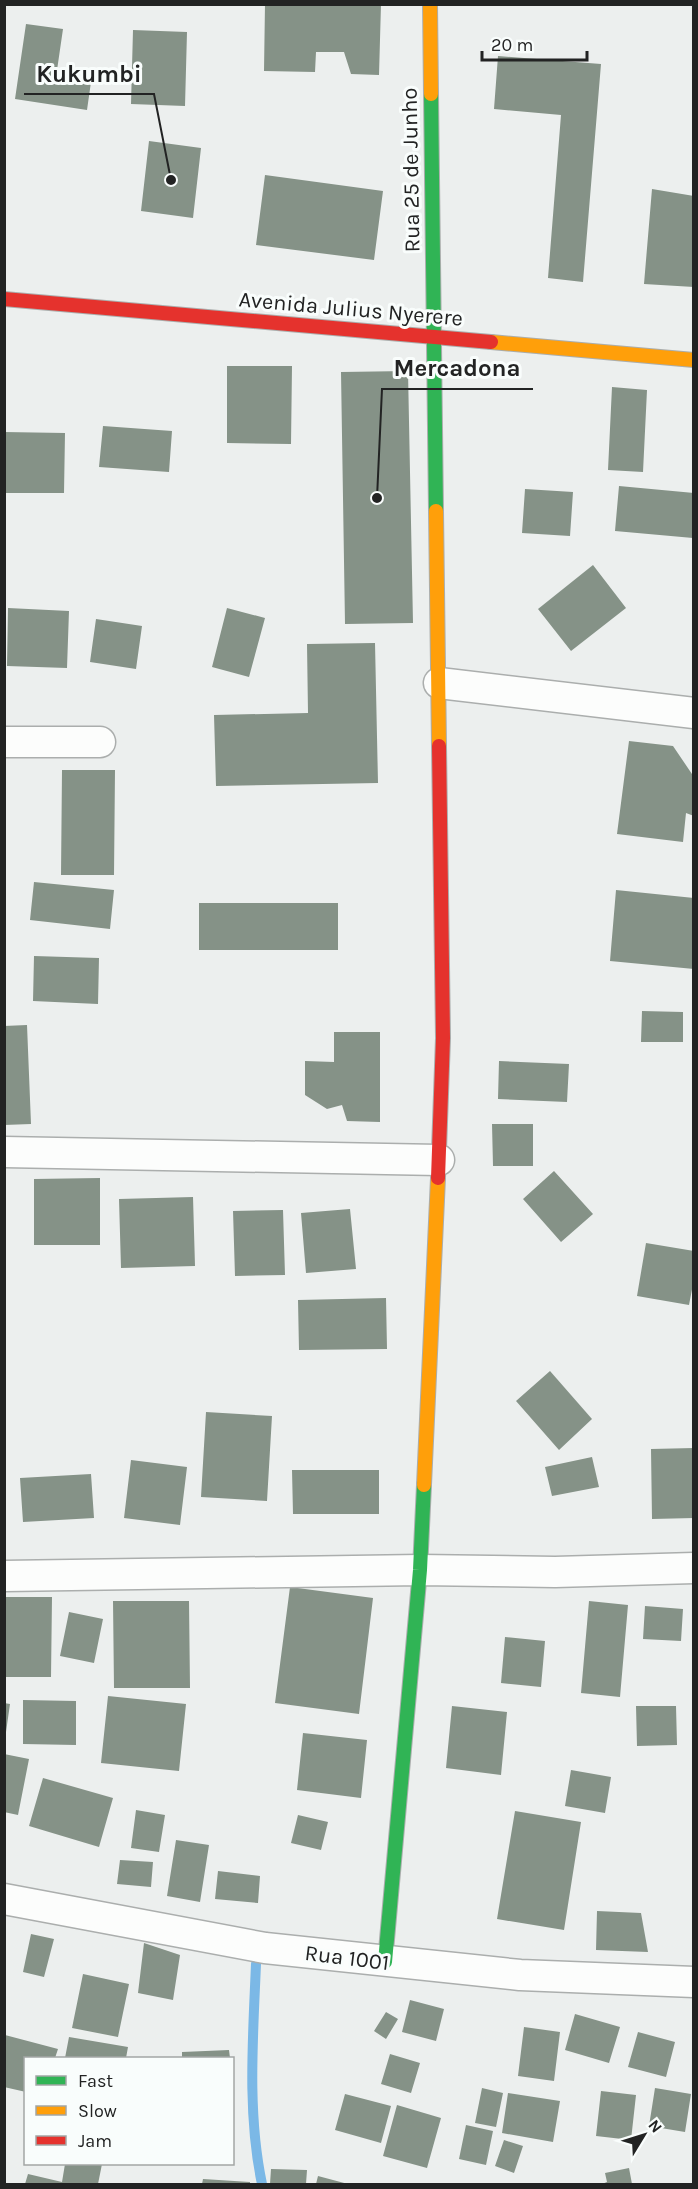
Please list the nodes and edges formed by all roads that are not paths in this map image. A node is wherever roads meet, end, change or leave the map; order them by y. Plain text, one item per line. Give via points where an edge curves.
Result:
1 (430, 4) edge
2 (4, 299) edge
3 (433, 335) junction
4 (693, 360) edge
5 (440, 683) junction
6 (693, 713) edge
7 (4, 742) edge
8 (100, 742) dead end
9 (4, 1152) edge
10 (440, 1160) junction
11 (693, 1568) edge
12 (420, 1570) junction
13 (4, 1576) edge
14 (4, 1899) edge
15 (385, 1962) junction
16 (693, 1982) edge

1 - 3 street, Rua 25 de Junho
2 - 3 street, Avenida Julius Nyerere
3 - 4 street, Avenida Julius Nyerere
3 - 5 street, Rua 25 de Junho
5 - 6 street
5 - 10 street, Rua 25 de Junho
7 - 8 street
9 - 10 street
10 - 12 street, Rua 25 de Junho
11 - 12 street
12 - 13 street
12 - 15 street, Rua 25 de Junho
14 - 15 street, Rua 1001 via 265,1948
15 - 16 street, Rua 1001 via 520,1975

